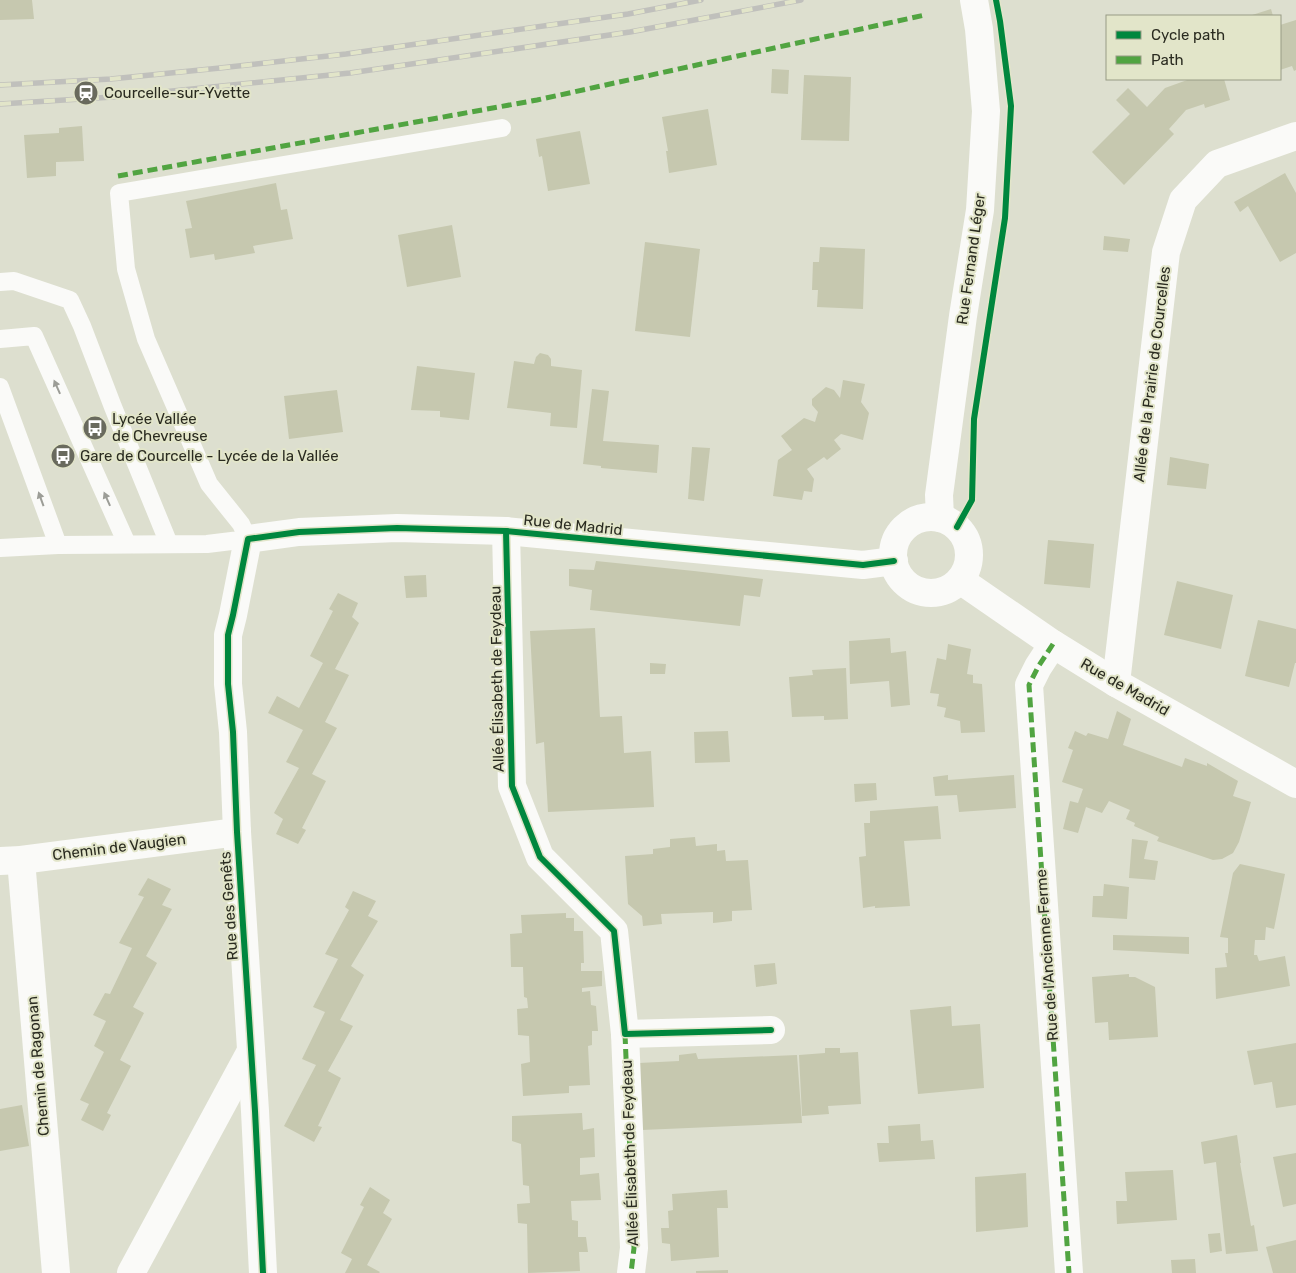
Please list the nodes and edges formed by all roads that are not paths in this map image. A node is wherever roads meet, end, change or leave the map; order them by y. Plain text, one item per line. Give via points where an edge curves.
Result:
1 (974, 0) edge
2 (502, 128) dead end
3 (1296, 136) edge
4 (0, 282) edge
5 (0, 339) edge
6 (0, 387) edge
7 (940, 518) junction
8 (506, 531) junction
9 (248, 539) junction
10 (127, 544) junction
11 (169, 544) junction
12 (58, 545) junction
13 (0, 548) edge
14 (894, 561) junction
15 (960, 580) junction
16 (1053, 644) junction
17 (1116, 684) junction
18 (1296, 784) edge
19 (237, 832) junction
20 (10, 860) edge
21 (771, 1030) dead end
22 (625, 1034) junction
23 (251, 1051) junction
24 (56, 1273) edge
25 (131, 1273) edge
26 (263, 1273) edge
27 (631, 1273) edge
28 (1069, 1273) edge

1 - 7 street, Rue Fernand Léger via 986,111 980,210 939,495
2 - 9 lane via 119,193 126,269 146,339 209,484 241,524
3 - 17 street, Allée de la Prairie de Courcelles via 1217,164 1182,200 1166,252
4 - 11 lane via 14,280 70,300
10 -> 5 lane via 34,336
12 -> 6 lane
7 - 14 street via 915,520 905,528 898,537
7 - 15 street via 957,527 968,547 968,564
8 - 9 street, Rue de Madrid via 397,528 299,532
8 - 14 street, Rue de Madrid via 864,565
8 - 22 street, Allée Élisabeth de Feydeau via 512,786 540,857 614,931
9 - 11 lane
9 - 19 street, Rue des Genêts via 228,635
10 - 11 lane
10 - 12 lane
12 - 13 lane
14 - 15 street via 898,573 916,589 939,592
15 - 16 street, Rue de Madrid
16 - 17 street, Rue de Madrid
16 - 28 street, Rue de l'Ancienne Ferme via 1029,685
17 - 18 street, Rue de Madrid
19 - 20 street, Chemin de Vaugien
19 - 23 street, Rue des Genêts
20 - 24 street, Chemin de Ragonan
21 - 22 street
22 - 27 street, Allée Élisabeth de Feydeau via 634,1248
23 - 25 street
23 - 26 street, Rue des Genêts

